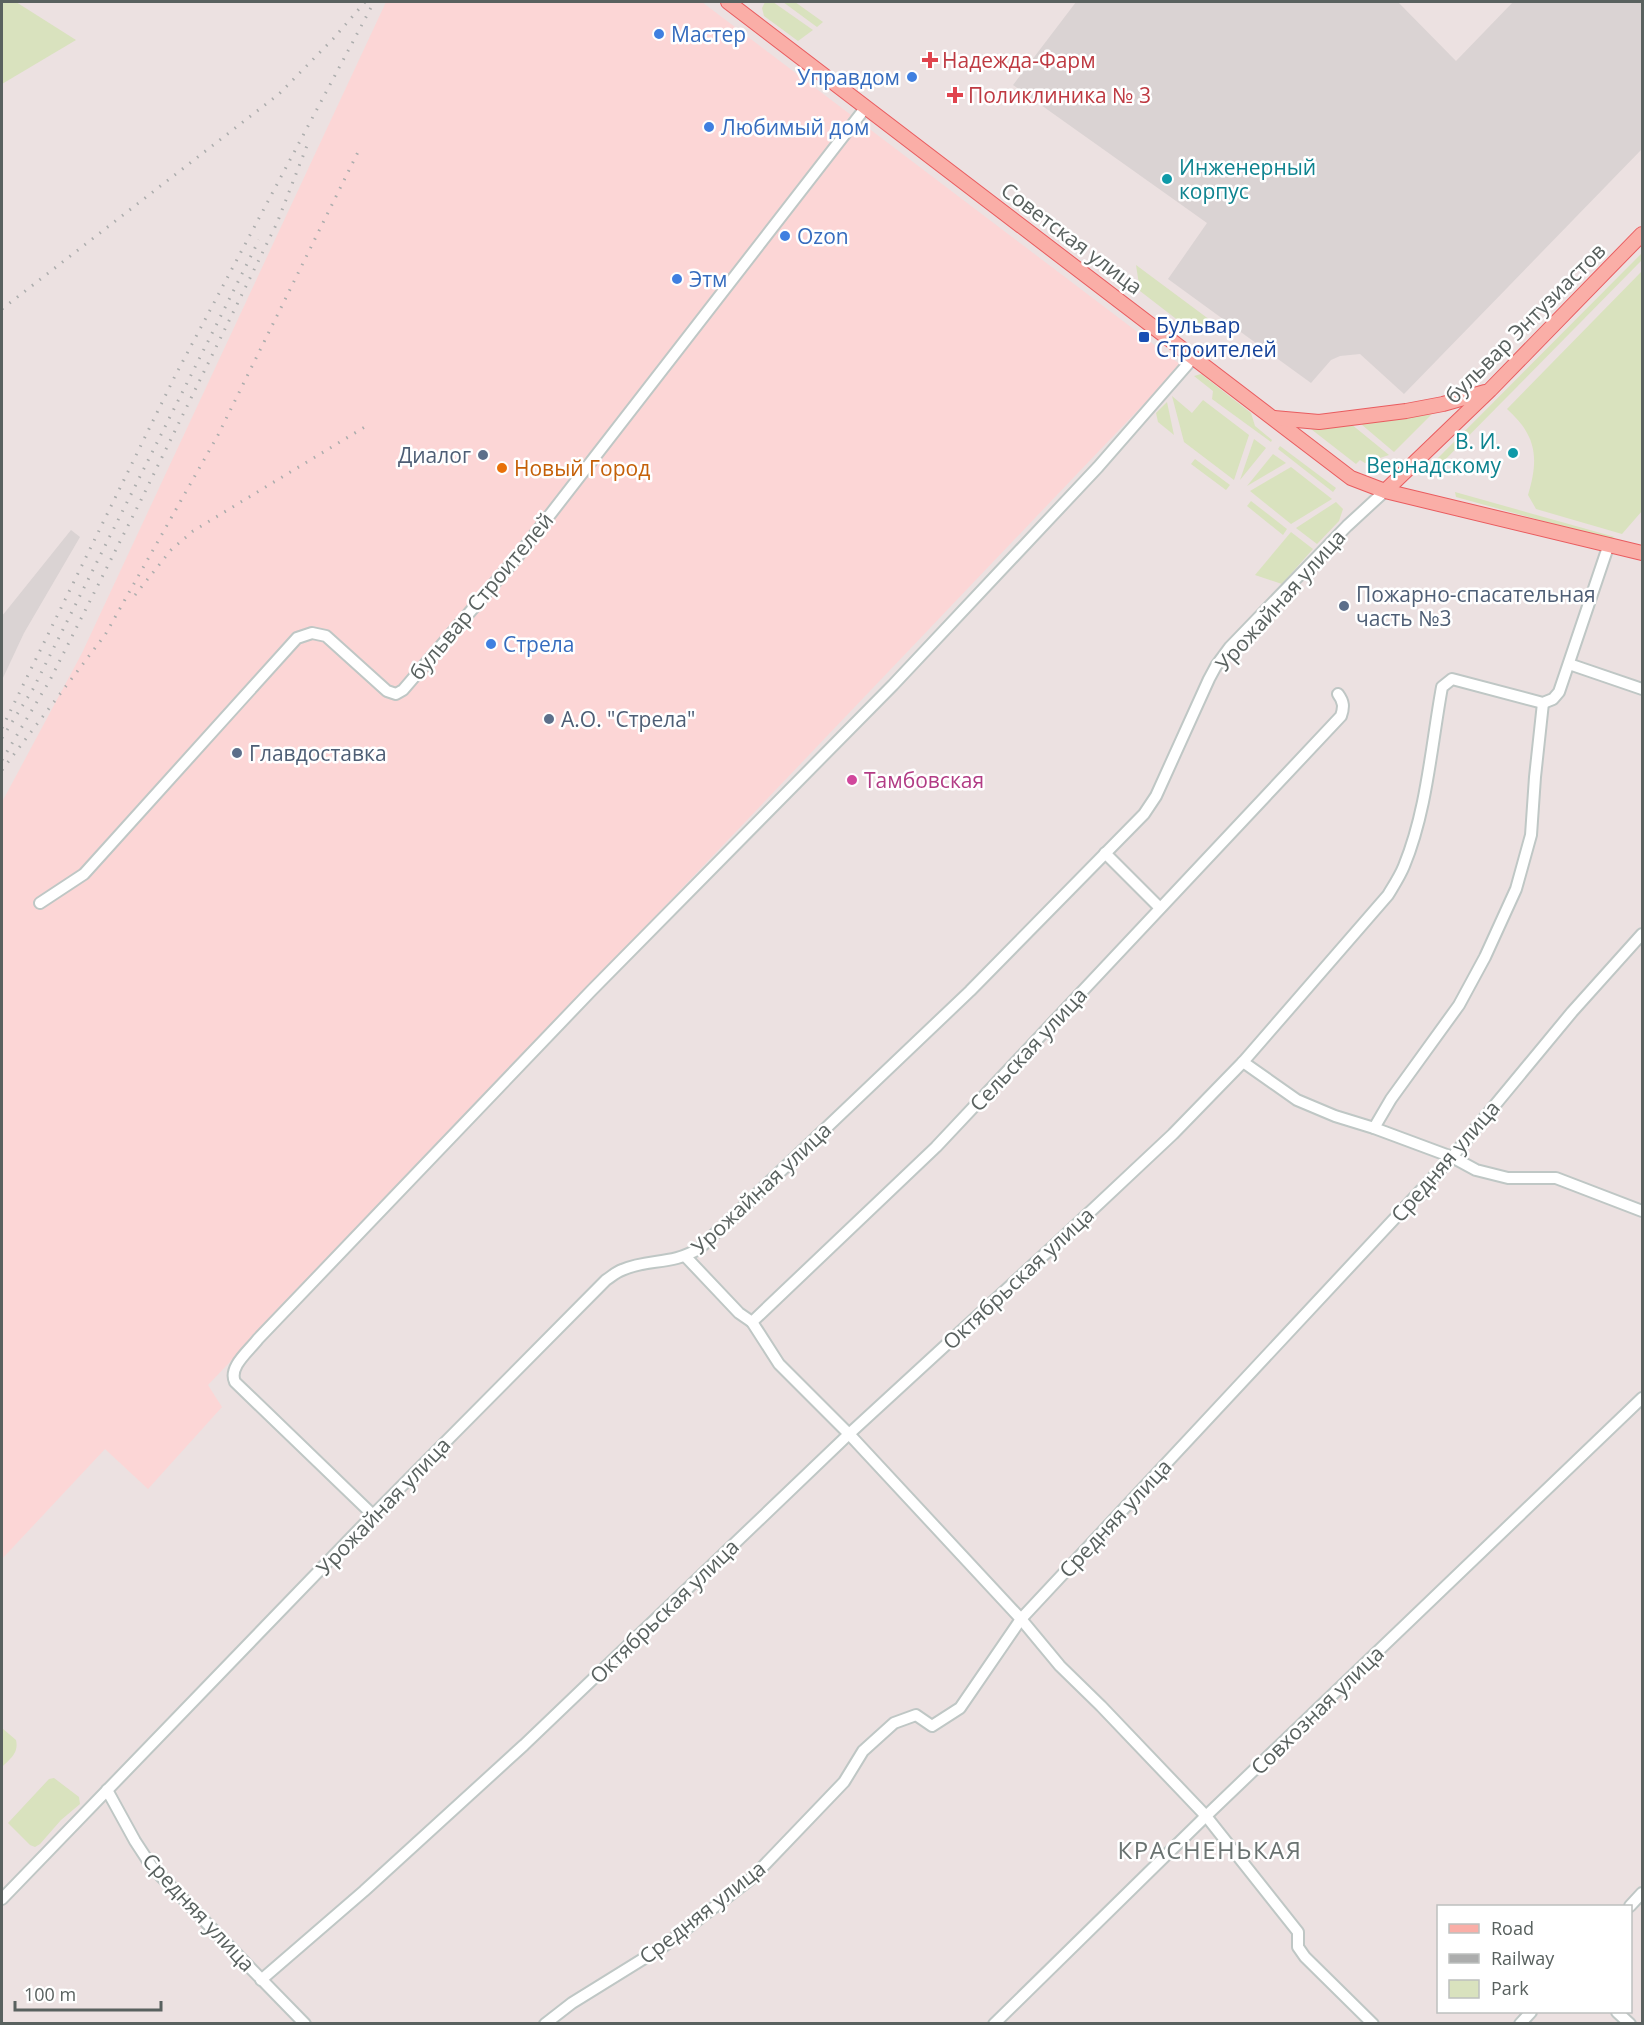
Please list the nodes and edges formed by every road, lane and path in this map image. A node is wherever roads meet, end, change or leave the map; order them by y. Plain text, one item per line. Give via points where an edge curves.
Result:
1 (728, 2) edge
2 (866, 106) junction
3 (1642, 234) edge
4 (1194, 357) junction
5 (1490, 390) junction
6 (1274, 418) junction
7 (1385, 491) junction
8 (1609, 544) junction
9 (1642, 553) edge
10 (1569, 664) junction
11 (1642, 689) edge
12 (1338, 694) dead end
13 (1543, 703) junction
14 (1105, 853) junction
15 (40, 903) dead end
16 (1160, 908) junction
17 (1642, 934) edge
18 (1243, 1062) junction
19 (1374, 1128) junction
20 (1452, 1157) junction
21 (1642, 1211) edge
22 (686, 1257) junction
23 (752, 1322) junction
24 (1642, 1398) edge
25 (849, 1434) junction
26 (373, 1515) junction
27 (1021, 1619) junction
28 (107, 1790) junction
29 (1206, 1816) junction
30 (1642, 1893) edge
31 (2, 1899) edge
32 (1631, 1905) edge
33 (261, 1980) junction
34 (1618, 2013) edge
35 (304, 2024) edge
36 (544, 2024) edge
37 (994, 2024) edge
38 (1373, 2024) edge
39 (1630, 2024) edge

1 - 2 main road, Советская улица
2 - 4 main road, Советская улица
2 - 15 street, бульвар Строителей via 518,556 403,690 396,694 387,691 326,636 312,633 297,638 84,874
3 - 5 main road, бульвар Энтузиастов
4 - 6 main road, Советская улица
4 - 26 street via 1098,467 893,685 591,991 258,1339 234,1369 235,1382
5 - 6 main road via 1406,411 1319,422
5 - 7 main road, бульвар Энтузиастов
6 - 7 main road, Советская улица via 1351,478
7 - 8 main road, Советская улица
7 - 14 street, Урожайная улица via 1230,647 1209,679 1156,796 1144,814
8 - 9 main road, Советская улица
8 - 10 street
10 - 11 street
10 - 13 street via 1559,692
12 - 16 street, Сельская улица via 1343,701 1341,716
13 - 18 street, Октябрьская улица via 1452,679 1442,687 1418,820 1403,869 1388,895
13 - 19 street via 1531,835 1516,889 1460,1005
14 - 16 street
14 - 22 street, Урожайная улица via 946,1014
16 - 23 street, Сельская улица via 936,1147
17 - 20 street, Средняя улица
18 - 19 street via 1297,1100
18 - 25 street, Октябрьская улица via 1173,1134
19 - 20 street
20 - 21 street via 1476,1170 1508,1178 1556,1178
20 - 27 street, Средняя улица
22 - 23 street
22 - 26 street, Урожайная улица via 630,1267 606,1280
23 - 25 street via 779,1364
24 - 29 street, Совхозная улица
25 - 27 street
25 - 33 street, Октябрьская улица via 524,1745
26 - 28 street, Урожайная улица
27 - 29 street via 1060,1666
27 - 36 street, Средняя улица via 960,1708 932,1726 916,1715 894,1723 863,1751 844,1782 752,1878 664,1946
28 - 31 street, Урожайная улица
28 - 33 street, Средняя улица via 152,1867
29 - 37 street, Совхозная улица
29 - 38 street via 1298,1932 1298,1947 1305,1957
30 - 32 street
33 - 35 street, Средняя улица
34 - 39 street

